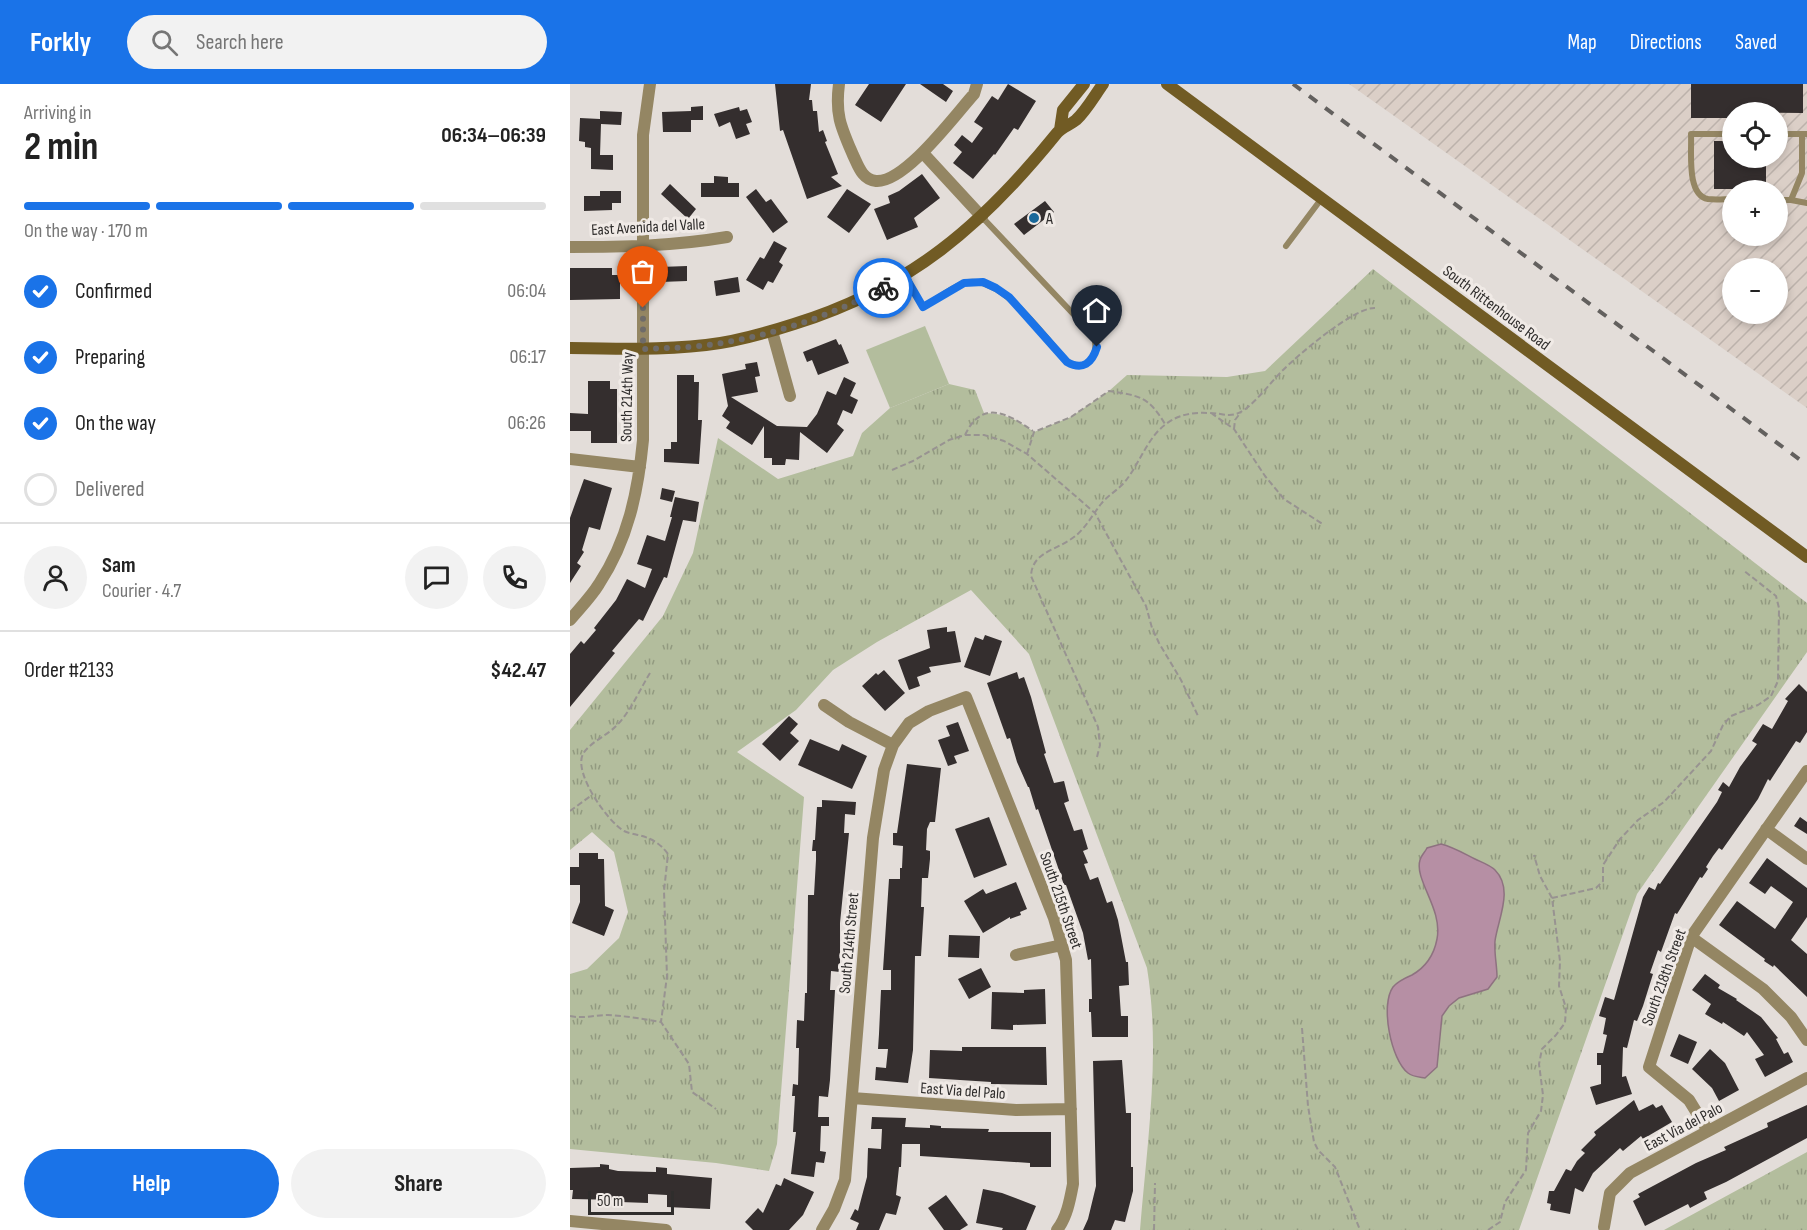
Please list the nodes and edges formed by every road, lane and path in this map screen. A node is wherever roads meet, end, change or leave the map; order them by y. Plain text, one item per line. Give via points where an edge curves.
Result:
1 (650, 84) edge
2 (839, 84) edge
3 (977, 84) edge
4 (1083, 84) edge
5 (1103, 84) edge
6 (1167, 84) edge
7 (1060, 130) junction
8 (1722, 134) edge
9 (1788, 134) edge
10 (1804, 134) edge
11 (923, 153) junction
12 (1322, 198) junction
13 (1722, 199) edge
14 (1791, 200) joint
15 (1807, 203) edge
16 (982, 217) junction
17 (727, 237) dead end
18 (570, 246) edge
19 (643, 246) junction
20 (1286, 246) dead end
21 (905, 276) junction
22 (1375, 308) dead end
23 (772, 332) junction
24 (570, 348) edge
25 (643, 349) junction
26 (790, 396) dead end
27 (1242, 411) junction
28 (1210, 412) junction
29 (1165, 424) junction
30 (1234, 429) junction
31 (1034, 432) junction
32 (965, 435) junction
33 (1027, 454) junction
34 (570, 459) edge
35 (640, 467) junction
36 (892, 470) dead end
37 (1095, 513) junction
38 (1324, 525) dead end
39 (1807, 557) edge
40 (1743, 570) dead end
41 (570, 620) edge
42 (650, 673) dead end
43 (966, 697) joint
44 (824, 705) dead end
45 (1198, 716) dead end
46 (893, 745) junction
47 (1097, 757) dead end
48 (1807, 771) edge
49 (592, 795) junction
50 (570, 811) edge
51 (1766, 829) junction
52 (1534, 855) dead end
53 (1807, 859) edge
54 (1552, 898) junction
55 (1691, 937) junction
56 (1062, 945) junction
57 (1016, 955) dead end
58 (570, 1016) edge
59 (661, 1022) junction
60 (1302, 1028) dead end
61 (1807, 1040) edge
62 (1807, 1078) edge
63 (852, 1098) junction
64 (716, 1109) dead end
65 (1071, 1110) junction
66 (1708, 1131) junction
67 (1155, 1183) dead end
68 (570, 1221) edge
69 (583, 1226) edge
70 (1604, 1227) dead end
71 (666, 1230) edge
72 (822, 1230) edge
73 (1057, 1230) edge
74 (1154, 1230) edge
75 (1360, 1230) edge
76 (1488, 1230) edge

1 - 19 street, South 214th Way via 643,135
2 - 11 street via 840,125 862,175 874,182 890,179
3 - 11 street via 974,94
4 - 7 main road via 1063,110
5 - 7 main road via 1077,119
6 - 12 main road, South Rittenhouse Road
7 - 16 main road
8 - 13 lane via 1691,134 1692,182 1701,196
9 - 10 lane
10 - 14 lane via 1802,173
11 - 16 street
12 - 20 lane
12 - 39 main road, South Rittenhouse Road
14 - 15 lane
16 - 21 main road
16 - 21 lane via 1094,336 1094,357 1075,367 1067,362 1009,297 983,282 964,283 923,307
17 - 19 street, East Avenida del Valle
18 - 19 street, East Avenida del Valle
19 - 25 street, South 214th Way
21 - 23 main road via 826,314
22 - 27 path via 1333,328
23 - 25 main road via 708,345
23 - 26 street
24 - 25 main road
25 - 35 street, South 214th Way
27 - 28 path via 1230,416
27 - 30 path
28 - 29 path via 1184,414
28 - 30 path
29 - 31 path via 1153,405 1137,396 1109,391 1071,417
29 - 37 path via 1126,481
30 - 38 path via 1284,499
31 - 32 path via 999,413 984,413 971,422
31 - 33 path
32 - 33 path via 1004,441
32 - 36 path
33 - 37 path
34 - 35 street
35 - 41 street, South 214th Way via 633,509 618,550 599,585
37 - 45 path via 1146,606 1159,644
37 - 47 path via 1071,540 1039,557 1032,565 1031,576 1098,728
40 - 54 path via 1776,596 1779,608 1778,681 1771,696 1731,716 1711,751 1664,802 1620,839 1603,865 1603,881 1596,888
42 - 49 path via 615,727 584,753 583,775
43 - 46 street, South 214th Street via 909,723
43 - 56 street, South 215th Street
44 - 46 street
46 - 63 street, South 214th Street via 884,770 873,838
48 - 51 street, South 218th Street
49 - 50 path
49 - 59 path via 625,832 660,843 668,854 664,891 667,976
51 - 53 street
51 - 55 street, South 218th Street
52 - 54 path
54 - 76 path via 1565,1023 1542,1049 1541,1111 1528,1133 1526,1170 1505,1202 1500,1222
55 - 61 street via 1763,989
55 - 66 street, South 218th Street via 1649,1068 1689,1100
56 - 57 street
56 - 65 street, South 215th Street via 1067,976
58 - 59 path via 622,1016
59 - 64 path via 689,1064 692,1092
60 - 75 path via 1314,1142 1335,1167
62 - 66 street, East Via del Palo
63 - 65 street, East Via del Palo via 1016,1110
63 - 72 street, South 214th Street via 845,1180
65 - 73 street, South 215th Street via 1073,1185 1070,1203
66 - 70 street, East Via del Palo via 1630,1173 1610,1193
67 - 74 path
68 - 69 street
69 - 71 street

